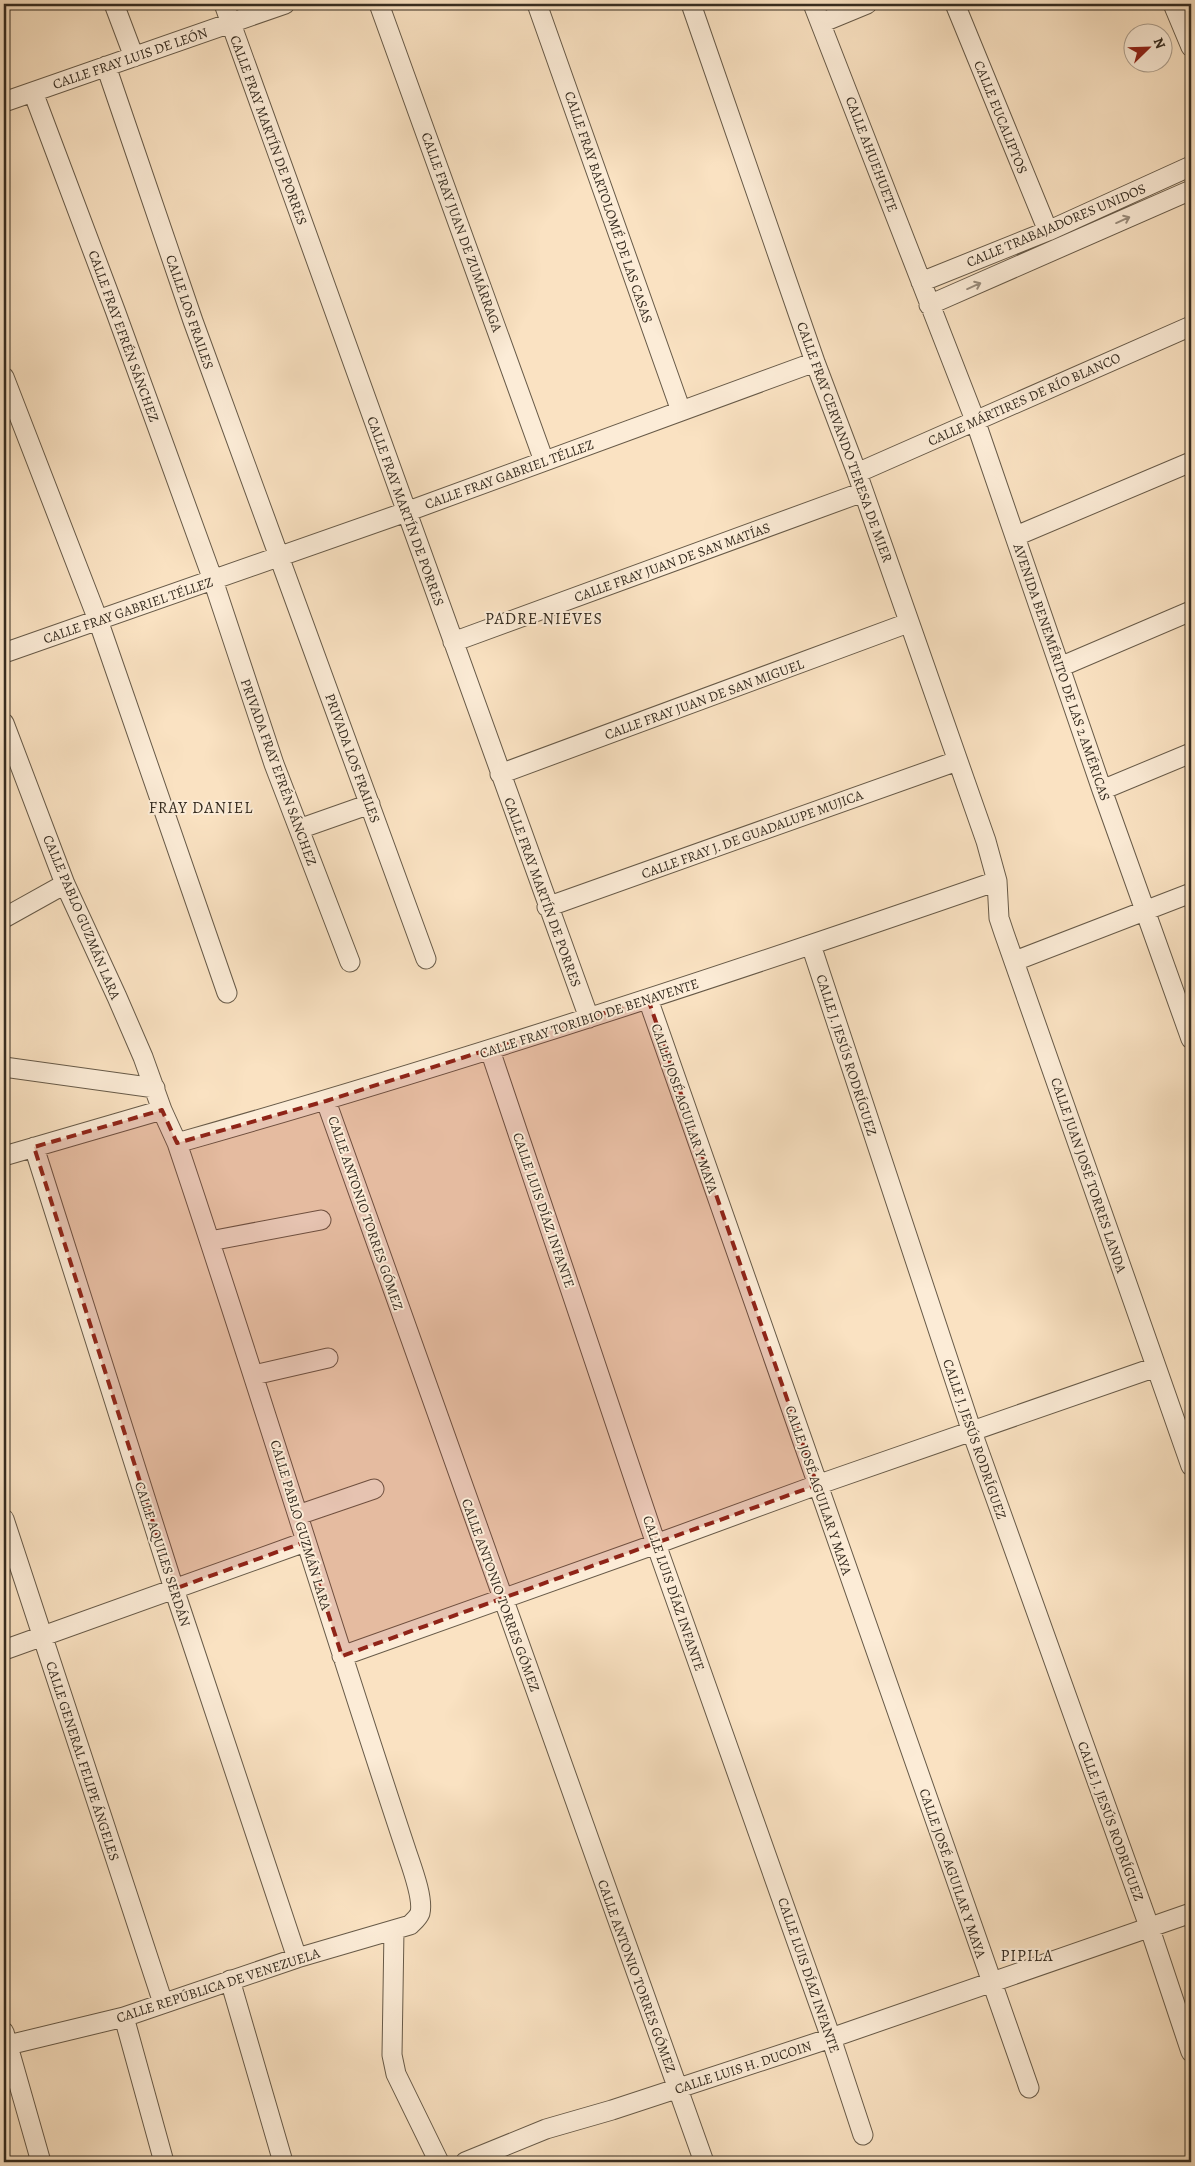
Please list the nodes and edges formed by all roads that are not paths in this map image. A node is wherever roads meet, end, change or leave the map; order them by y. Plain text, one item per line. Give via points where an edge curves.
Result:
1 (114, 4) edge
2 (224, 4) edge
3 (286, 4) edge
4 (379, 4) edge
5 (536, 4) edge
6 (691, 4) edge
7 (813, 4) edge
8 (867, 4) edge
9 (954, 4) edge
10 (1173, 4) edge
11 (230, 23) junction
12 (821, 23) junction
13 (1191, 48) edge
14 (134, 57) junction
15 (106, 66) junction
16 (33, 92) junction
17 (4, 102) edge
18 (1191, 166) edge
19 (1191, 190) edge
20 (1048, 231) junction
21 (921, 282) junction
22 (929, 305) junction
23 (1191, 326) edge
24 (815, 362) junction
25 (4, 377) edge
26 (681, 411) junction
27 (975, 420) junction
28 (544, 461) junction
29 (1191, 462) edge
30 (857, 473) junction
31 (863, 492) junction
32 (406, 512) junction
33 (1016, 536) junction
34 (280, 556) junction
35 (213, 580) junction
36 (1191, 611) edge
37 (98, 620) junction
38 (908, 623) junction
39 (453, 642) junction
40 (4, 653) edge
41 (1060, 667) junction
42 (4, 723) edge
43 (1191, 753) edge
44 (957, 761) junction
45 (500, 774) junction
46 (1102, 790) junction
47 (370, 804) junction
48 (299, 829) junction
49 (997, 881) junction
50 (66, 884) junction
51 (1191, 893) edge
52 (547, 906) junction
53 (1145, 912) junction
54 (4, 918) edge
55 (811, 945) junction
56 (426, 959) dead end
57 (1015, 961) junction
58 (350, 962) dead end
59 (227, 993) dead end
60 (648, 999) junction
61 (589, 1018) junction
62 (1191, 1039) edge
63 (490, 1050) junction
64 (4, 1067) edge
65 (155, 1088) junction
66 (326, 1101) junction
67 (162, 1110) junction
68 (177, 1143) junction
69 (34, 1147) junction
70 (4, 1156) edge
71 (321, 1220) dead end
72 (210, 1241) junction
73 (328, 1358) dead end
74 (1156, 1367) junction
75 (254, 1374) junction
76 (972, 1432) junction
77 (1191, 1466) edge
78 (817, 1484) junction
79 (374, 1488) dead end
80 (298, 1516) junction
81 (4, 1519) edge
82 (305, 1542) junction
83 (656, 1544) junction
84 (174, 1589) junction
85 (502, 1599) junction
86 (42, 1638) junction
87 (4, 1650) edge
88 (342, 1656) junction
89 (420, 1908) joint
90 (1191, 1913) edge
91 (1150, 1929) junction
92 (394, 1930) junction
93 (297, 1958) junction
94 (230, 1980) junction
95 (991, 1981) junction
96 (163, 2003) junction
97 (124, 2017) junction
98 (832, 2038) junction
99 (5, 2041) edge
100 (1191, 2052) edge
101 (678, 2088) junction
102 (1029, 2088) dead end
103 (863, 2135) dead end
104 (41, 2162) edge
105 (164, 2162) edge
106 (283, 2162) edge
107 (439, 2162) edge
108 (465, 2162) edge
109 (704, 2162) edge

1 - 14 street
2 - 11 street, CALLE FRAY MARTÍN DE PORRES
3 - 11 street, CALLE FRAY LUIS DE LEÓN
4 - 28 street, CALLE FRAY JUAN DE ZUMÁRRAGA
5 - 26 street, CALLE FRAY BARTOLOMÉ DE LAS CASAS
6 - 24 street, CALLE FRAY CERVANDO TERESA DE MIER
7 - 12 street, CALLE AHUEHUETE
8 - 12 street
9 - 20 street, CALLE EUCALIPTOS
10 - 13 street
11 - 14 street, CALLE FRAY LUIS DE LEÓN
11 - 32 street, CALLE FRAY MARTÍN DE PORRES
12 - 21 street, CALLE AHUEHUETE
14 - 15 street, CALLE FRAY LUIS DE LEÓN
15 - 16 street, CALLE FRAY LUIS DE LEÓN
15 - 34 street, CALLE LOS FRAILES via 192,321
16 - 17 street, CALLE FRAY LUIS DE LEÓN
16 - 35 street, CALLE FRAY EFRÉN SÁNCHEZ
18 - 20 street, CALLE TRABAJADORES UNIDOS
22 -> 19 street, CALLE TRABAJADORES UNIDOS
20 - 21 street, CALLE TRABAJADORES UNIDOS
21 - 22 street, CALLE AHUEHUETE
22 - 27 street, AVENIDA BENEMÉRITO DE LAS 2 AMÉRICAS
23 - 27 street, CALLE MÁRTIRES DE RÍO BLANCO
24 - 26 street, CALLE FRAY GABRIEL TÉLLEZ
24 - 30 street, CALLE FRAY CERVANDO TERESA DE MIER
25 - 37 street
26 - 28 street, CALLE FRAY GABRIEL TÉLLEZ
27 - 30 street, CALLE MÁRTIRES DE RÍO BLANCO
27 - 33 street, AVENIDA BENEMÉRITO DE LAS 2 AMÉRICAS
28 - 32 street, CALLE FRAY GABRIEL TÉLLEZ
29 - 33 street
30 - 31 street, CALLE FRAY CERVANDO TERESA DE MIER
31 - 38 street, CALLE FRAY CERVANDO TERESA DE MIER
31 - 39 street, CALLE FRAY JUAN DE SAN MATÍAS
32 - 34 street, CALLE FRAY GABRIEL TÉLLEZ
32 - 39 street, CALLE FRAY MARTÍN DE PORRES
33 - 41 street, AVENIDA BENEMÉRITO DE LAS 2 AMÉRICAS
34 - 35 street, CALLE FRAY GABRIEL TÉLLEZ
34 - 47 street, PRIVADA LOS FRAILES
35 - 37 street, CALLE FRAY GABRIEL TÉLLEZ
35 - 48 street, PRIVADA FRAY EFRÉN SÁNCHEZ
36 - 41 street
37 - 40 street, CALLE FRAY GABRIEL TÉLLEZ
37 - 59 street
38 - 44 street, CALLE FRAY CERVANDO TERESA DE MIER
38 - 45 street, CALLE FRAY JUAN DE SAN MIGUEL
39 - 45 street, CALLE FRAY MARTÍN DE PORRES
41 - 46 street, AVENIDA BENEMÉRITO DE LAS 2 AMÉRICAS
42 - 50 street, CALLE PABLO GUZMÁN LARA
43 - 46 street
44 - 49 street, CALLE FRAY CERVANDO TERESA DE MIER
44 - 52 street, CALLE FRAY J. DE GUADALUPE MUJICA
45 - 52 street, CALLE FRAY MARTÍN DE PORRES
46 - 53 street, AVENIDA BENEMÉRITO DE LAS 2 AMÉRICAS
47 - 48 street
47 - 56 street, PRIVADA LOS FRAILES
48 - 58 street, PRIVADA FRAY EFRÉN SÁNCHEZ
49 - 55 street, CALLE FRAY TORIBIO DE BENAVENTE
49 - 57 street, CALLE JUAN JOSÉ TORRES LANDA via 999,918
50 - 54 street
50 - 65 street, CALLE PABLO GUZMÁN LARA
51 - 53 street
52 - 61 street, CALLE FRAY MARTÍN DE PORRES
53 - 57 street
53 - 62 street, AVENIDA BENEMÉRITO DE LAS 2 AMÉRICAS
55 - 60 street, CALLE FRAY TORIBIO DE BENAVENTE
55 - 76 street, CALLE J. JESÚS RODRÍGUEZ
57 - 74 street, CALLE JUAN JOSÉ TORRES LANDA
60 - 61 street, CALLE FRAY TORIBIO DE BENAVENTE
60 - 78 street, CALLE JOSÉ AGUILAR Y MAYA
61 - 63 street, CALLE FRAY TORIBIO DE BENAVENTE
63 - 66 street, CALLE FRAY TORIBIO DE BENAVENTE
63 - 83 street, CALLE LUIS DÍAZ INFANTE
64 - 65 street
65 - 67 street, CALLE PABLO GUZMÁN LARA
66 - 68 street, CALLE FRAY TORIBIO DE BENAVENTE
66 - 85 street, CALLE ANTONIO TORRES GÓMEZ
67 - 68 street, CALLE PABLO GUZMÁN LARA
67 - 69 street
68 - 72 street, CALLE PABLO GUZMÁN LARA
69 - 70 street
69 - 84 street, CALLE AQUILES SERDÁN
71 - 72 street
72 - 75 street, CALLE PABLO GUZMÁN LARA
73 - 75 street
74 - 76 street
74 - 77 street, CALLE JUAN JOSÉ TORRES LANDA
75 - 80 street, CALLE PABLO GUZMÁN LARA
76 - 78 street
76 - 91 street, CALLE J. JESÚS RODRÍGUEZ
78 - 83 street
78 - 95 street, CALLE JOSÉ AGUILAR Y MAYA
79 - 80 street
80 - 82 street, CALLE PABLO GUZMÁN LARA
81 - 86 street, CALLE GENERAL FELIPE ÁNGELES
82 - 84 street
82 - 88 street, CALLE PABLO GUZMÁN LARA
83 - 85 street
83 - 98 street, CALLE LUIS DÍAZ INFANTE
84 - 86 street
84 - 93 street, CALLE AQUILES SERDÁN
85 - 88 street
85 - 101 street, CALLE ANTONIO TORRES GÓMEZ
86 - 87 street
86 - 96 street, CALLE GENERAL FELIPE ÁNGELES
88 - 89 street, CALLE PABLO GUZMÁN LARA via 405,1846
89 - 92 street, CALLE REPÚBLICA DE VENEZUELA via 410,1925
90 - 91 street, CALLE LUIS H. DUCOIN
91 - 95 street, CALLE LUIS H. DUCOIN
91 - 100 street, CALLE J. JESÚS RODRÍGUEZ
92 - 93 street, CALLE REPÚBLICA DE VENEZUELA
92 - 107 street via 392,2055 396,2074
93 - 94 street, CALLE REPÚBLICA DE VENEZUELA
94 - 96 street, CALLE REPÚBLICA DE VENEZUELA
94 - 106 street
95 - 98 street, CALLE LUIS H. DUCOIN
95 - 102 street, CALLE JOSÉ AGUILAR Y MAYA
96 - 97 street, CALLE REPÚBLICA DE VENEZUELA
97 - 99 street, CALLE REPÚBLICA DE VENEZUELA
97 - 105 street
98 - 101 street, CALLE LUIS H. DUCOIN
98 - 103 street, CALLE LUIS DÍAZ INFANTE
99 - 104 street
101 - 108 street, CALLE LUIS H. DUCOIN via 546,2129
101 - 109 street, CALLE ANTONIO TORRES GÓMEZ

